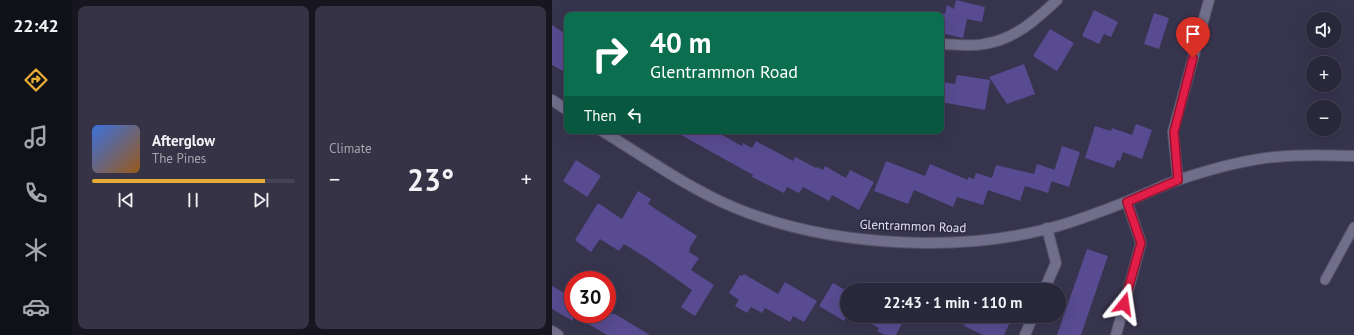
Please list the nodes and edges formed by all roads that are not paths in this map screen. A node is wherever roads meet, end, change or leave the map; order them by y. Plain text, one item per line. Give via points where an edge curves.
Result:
1 (1057, 0) edge
2 (1208, 0) edge
3 (944, 44) edge
4 (552, 100) edge
5 (564, 108) edge
6 (607, 134) edge
7 (1354, 156) edge
8 (1178, 180) junction
9 (1127, 202) junction
10 (1354, 226) edge
11 (1047, 228) junction
12 (1325, 280) dead end
13 (1047, 283) edge
14 (1030, 323) edge
15 (552, 331) edge
16 (558, 335) edge
17 (1025, 335) edge
18 (1116, 335) edge

1 - 3 street via 1033,22 1012,36 984,44
2 - 8 street via 1174,132
4 - 5 street
6 - 11 street, Glentrammon Road via 714,198 799,228 861,238 947,243 1016,236
7 - 8 street, Glentrammon Road via 1311,154 1273,157 1247,161
8 - 9 street, Glentrammon Road
9 - 11 street, Glentrammon Road
9 - 18 street via 1141,243
10 - 12 lane
11 - 13 street via 1056,263
14 - 17 street
15 - 16 street

